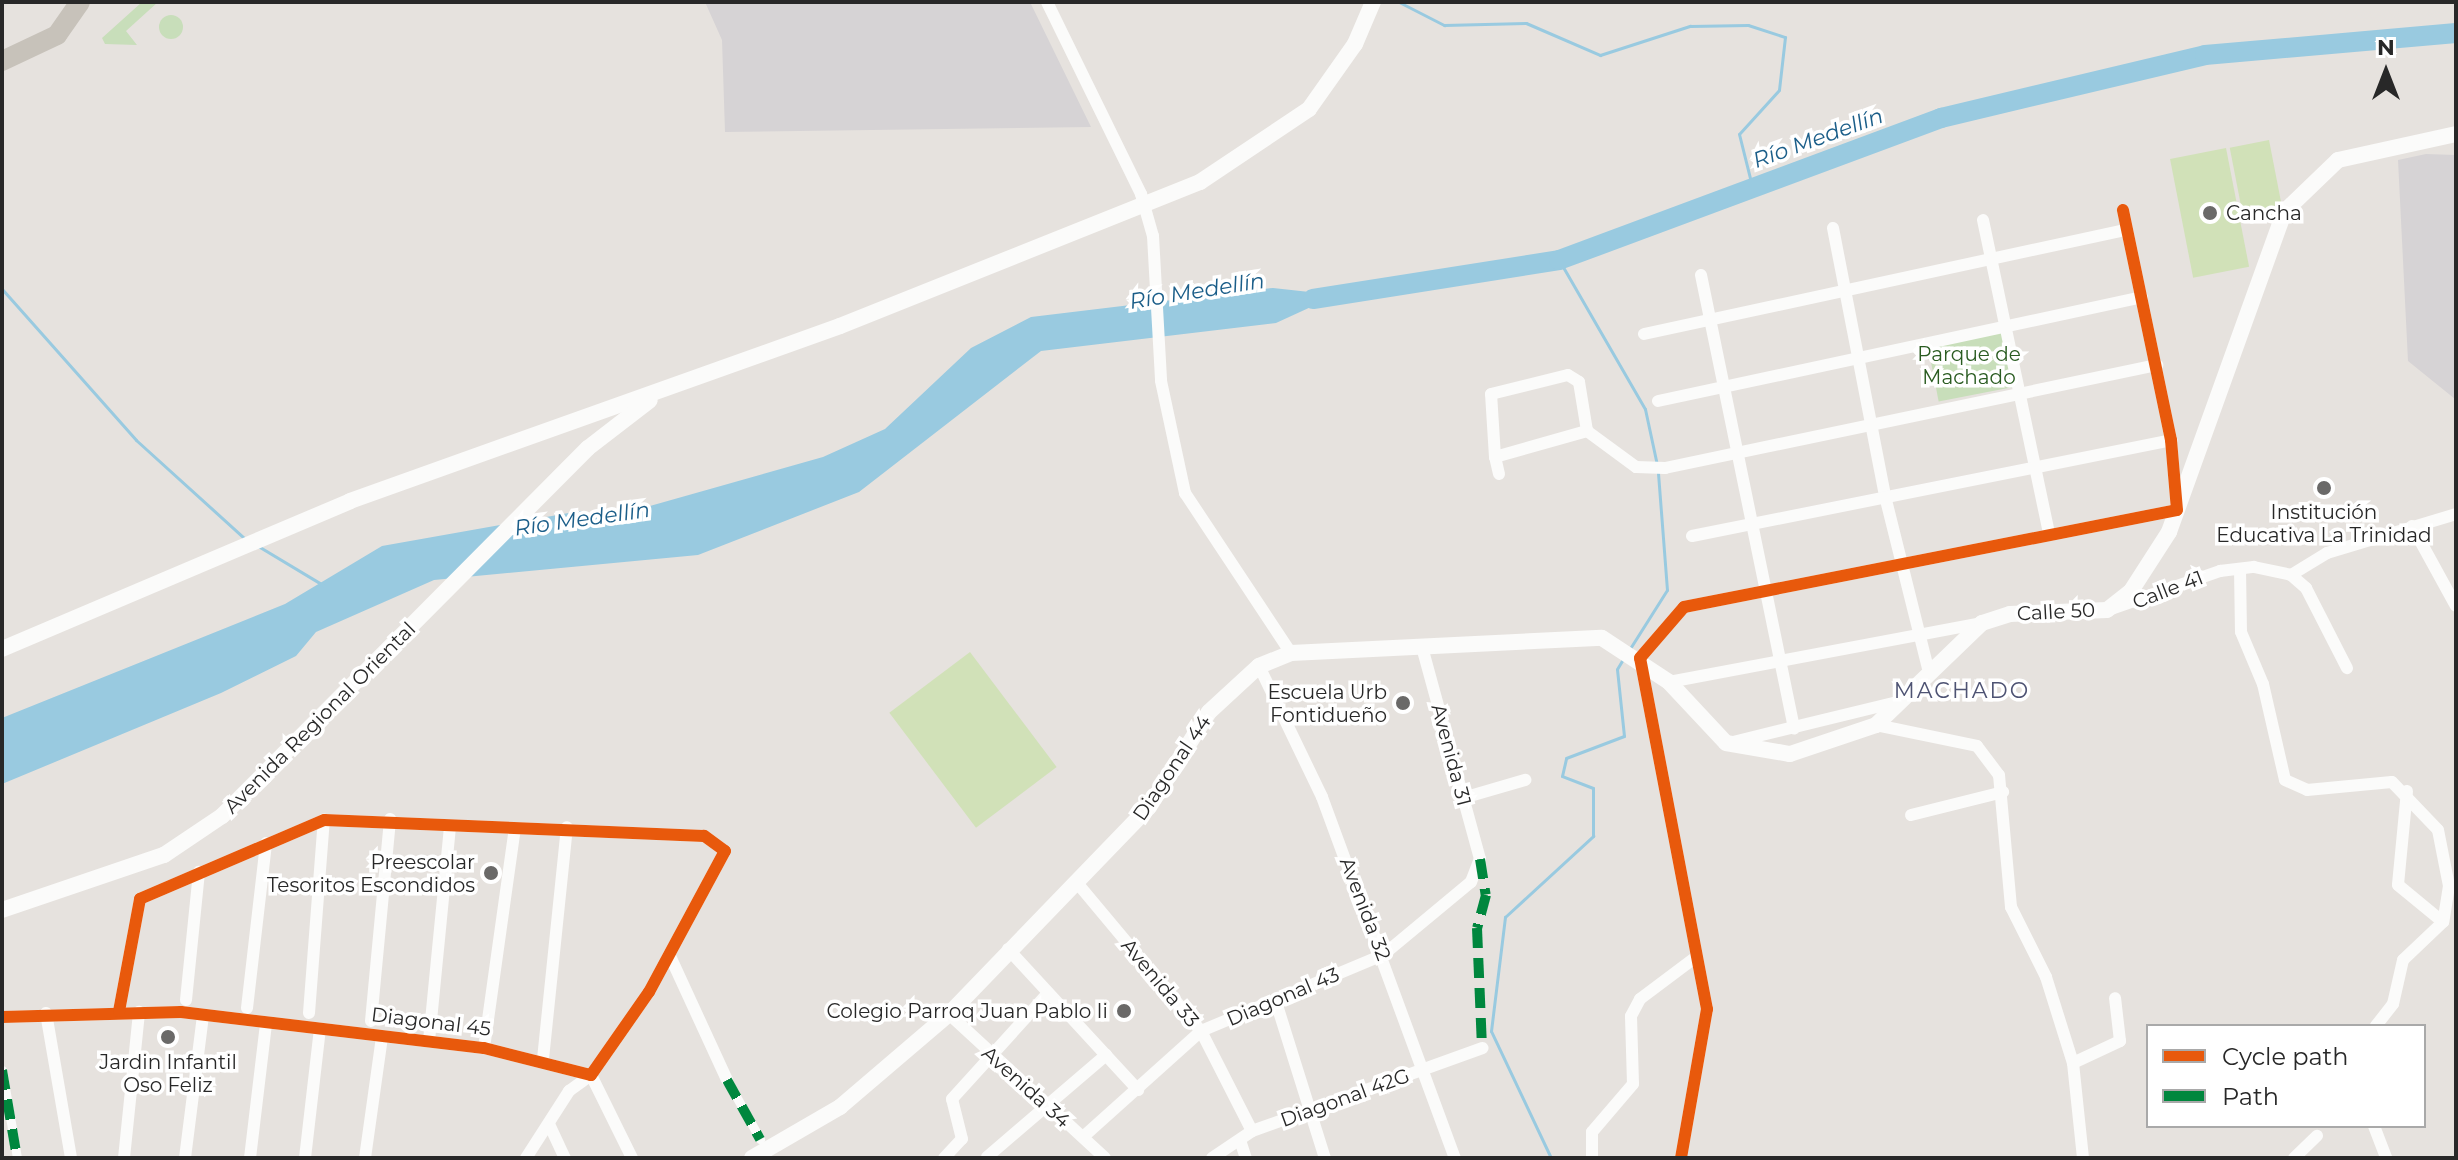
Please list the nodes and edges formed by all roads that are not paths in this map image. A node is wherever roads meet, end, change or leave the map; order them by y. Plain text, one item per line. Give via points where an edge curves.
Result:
1 (80, 2) edge
2 (97, 2) edge
3 (1047, 2) edge
4 (1373, 2) edge
5 (57, 35) junction
6 (30, 50) junction
7 (2, 61) edge
8 (2, 76) edge
9 (2456, 134) edge
10 (2123, 210) dead end
11 (1983, 220) dead end
12 (1833, 228) dead end
13 (2127, 230) junction
14 (1993, 258) junction
15 (1701, 275) dead end
16 (1844, 291) junction
17 (2142, 297) junction
18 (1711, 319) junction
19 (2007, 322) junction
20 (1644, 334) dead end
21 (1858, 355) junction
22 (2157, 365) junction
23 (1724, 385) junction
24 (670, 387) junction
25 (2022, 393) junction
26 (1658, 401) dead end
27 (1873, 422) junction
28 (1587, 431) junction
29 (2171, 440) junction
30 (1738, 451) junction
31 (1495, 457) junction
32 (2034, 465) junction
33 (1499, 474) dead end
34 (1885, 496) junction
35 (2177, 510) junction
36 (2456, 514) edge
37 (1753, 523) junction
38 (2412, 526) junction
39 (2049, 534) junction
40 (1692, 536) dead end
41 (1901, 562) junction
42 (2240, 569) junction
43 (2291, 575) junction
44 (1765, 589) junction
45 (2456, 606) edge
46 (2107, 610) junction
47 (1982, 623) junction
48 (1915, 635) junction
49 (2, 649) edge
50 (1423, 651) junction
51 (1291, 653) junction
52 (1636, 655) junction
53 (1779, 661) junction
54 (1259, 666) junction
55 (2347, 668) dead end
56 (1929, 673) junction
57 (1669, 682) junction
58 (1897, 702) junction
59 (1876, 725) junction
60 (1794, 729) junction
61 (1726, 743) junction
62 (1525, 780) dead end
63 (2407, 791) junction
64 (2003, 792) junction
65 (1463, 798) junction
66 (1911, 815) dead end
67 (390, 819) junction
68 (324, 820) junction
69 (450, 827) junction
70 (567, 827) junction
71 (515, 828) junction
72 (266, 843) junction
73 (1480, 859) joint
74 (199, 872) junction
75 (1078, 884) junction
76 (2452, 888) edge
77 (2, 910) edge
78 (2443, 922) junction
79 (1008, 949) junction
80 (1383, 955) junction
81 (670, 956) junction
82 (1696, 957) junction
83 (1048, 993) junction
84 (2115, 998) dead end
85 (186, 1000) dead end
86 (1276, 1002) junction
87 (247, 1008) dead end
88 (119, 1011) junction
89 (139, 1012) junction
90 (46, 1013) junction
91 (309, 1013) dead end
92 (949, 1014) junction
93 (203, 1015) junction
94 (2, 1017) edge
95 (371, 1021) dead end
96 (266, 1024) junction
97 (2378, 1024) edge
98 (320, 1029) junction
99 (1201, 1031) junction
100 (382, 1037) junction
101 (429, 1041) junction
102 (484, 1048) junction
103 (1482, 1048) dead end
104 (1106, 1055) junction
105 (990, 1056) junction
106 (543, 1059) junction
107 (2073, 1063) junction
108 (2, 1070) edge
109 (1423, 1070) junction
110 (591, 1075) junction
111 (727, 1080) joint
112 (1138, 1090) junction
113 (1045, 1105) junction
114 (1309, 1109) junction
115 (549, 1124) junction
116 (2375, 1128) edge
117 (1252, 1131) junction
118 (2317, 1136) dead end
119 (1083, 1137) junction
120 (760, 1139) dead end
121 (1240, 1140) junction
122 (1098, 1156) edge
123 (987, 1157) edge
124 (1452, 1157) edge
125 (17, 1158) edge
126 (71, 1158) edge
127 (124, 1158) edge
128 (185, 1158) edge
129 (250, 1158) edge
130 (305, 1158) edge
131 (365, 1158) edge
132 (526, 1158) edge
133 (565, 1158) edge
134 (632, 1158) edge
135 (752, 1158) edge
136 (944, 1158) edge
137 (1212, 1158) edge
138 (1246, 1158) edge
139 (1325, 1158) edge
140 (1592, 1158) edge
141 (1681, 1158) edge
142 (2083, 1158) edge
143 (2294, 1158) edge
144 (2386, 1158) edge

1 - 5 highway
2 - 5 highway
3 - 51 street via 1141,194 1158,289 1161,381 1193,512
4 - 24 main road via 1332,81 1309,109 1247,156 1101,224
5 - 6 highway
6 - 7 highway
6 - 8 highway
9 - 35 main road, Calle 50 via 2338,160 2284,212
10 - 13 street
11 - 14 street
12 - 16 street
13 - 14 street
13 - 17 street
14 - 16 street
14 - 19 street
15 - 18 street
16 - 18 street
16 - 21 street
17 - 19 street
17 - 22 street
18 - 20 street
18 - 23 street
19 - 21 street
19 - 25 street
21 - 23 street
21 - 27 street
22 - 25 street
22 - 29 street
23 - 26 street
23 - 30 street
24 - 49 main road via 270,533
24 - 77 main road, Avenida Regional Oriental via 588,448 222,816 164,855
25 - 27 street
25 - 32 street
27 - 30 street
27 - 34 street
28 - 30 street via 1636,467 1665,468
28 - 31 street
28 - 31 street via 1579,382 1568,375 1491,394
29 - 32 street
29 - 35 street
30 - 37 street
31 - 33 street
32 - 34 street
32 - 39 street
34 - 37 street
34 - 41 street
35 - 39 street
35 - 46 main road, Calle 50 via 2156,558
36 - 38 street
37 - 40 street
37 - 44 street
38 - 43 street via 2327,553
38 - 45 street
39 - 41 street
41 - 44 street
41 - 48 street
42 - 43 street, Calle 41
42 - 46 street, Calle 41
42 - 63 street via 2241,632 2263,684 2285,780 2307,790 2373,780
43 - 55 street via 2306,588
44 - 52 street via 1684,607
44 - 53 street
46 - 47 main road, Calle 50 via 2010,614
47 - 48 street
47 - 56 main road, Calle 50
48 - 53 street
48 - 56 street
50 - 51 main road, Diagonal 44
50 - 52 main road, Diagonal 44 via 1602,638
50 - 65 street, Avenida 31
51 - 54 main road, Diagonal 44
52 - 57 main road
52 - 82 street
53 - 57 street
53 - 60 street
54 - 75 main road, Diagonal 44 via 1209,712 1149,807
54 - 80 street, Avenida 32 via 1322,797
56 - 58 main road, Calle 50
57 - 61 main road
58 - 59 main road, Calle 50
58 - 60 street
59 - 61 main road, Calle 50 via 1790,754
59 - 64 street via 1977,746
60 - 61 street
62 - 65 street
63 - 76 street via 2438,830
63 - 78 street via 2398,885
64 - 66 street
64 - 107 street via 2011,907 2046,977
65 - 73 street, Avenida 31
67 - 68 street
67 - 69 street
67 - 95 street
68 - 72 street
68 - 91 street
69 - 71 street
69 - 101 street
70 - 71 street
70 - 81 street via 715,837 725,851
70 - 106 street
71 - 102 street
72 - 74 street
72 - 87 street
73 - 80 street, Diagonal 43 via 1466,887
74 - 85 street
74 - 88 street via 146,893 135,905
75 - 79 main road, Diagonal 44
75 - 99 street, Avenida 33
76 - 78 street
78 - 97 street via 2403,960 2388,1014
79 - 83 street
79 - 92 main road, Diagonal 44
80 - 86 street, Diagonal 43
80 - 109 street, Avenida 32
81 - 110 street
81 - 111 street
82 - 140 street via 1640,999 1631,1016 1633,1084 1592,1132
82 - 141 street via 1707,1009 1704,1047 1683,1118
83 - 104 street
83 - 105 street
84 - 107 street via 2120,1041
86 - 99 street, Diagonal 43
86 - 114 street
88 - 89 street, Diagonal 45
88 - 90 street, Diagonal 45
89 - 93 street, Diagonal 45
89 - 127 street
90 - 94 street, Diagonal 45
90 - 126 street
92 - 105 street, Avenida 34
92 - 135 main road, Diagonal 44 via 840,1107
93 - 96 street, Diagonal 45
93 - 128 street
96 - 98 street, Diagonal 45
96 - 129 street
98 - 100 street, Diagonal 45
98 - 130 street
99 - 112 street, Diagonal 43
99 - 117 street, Avenida 33
100 - 101 street, Diagonal 45
100 - 131 street
101 - 102 street, Diagonal 45
102 - 106 street, Diagonal 45
103 - 109 street, Diagonal 42G
104 - 112 street
104 - 113 street
105 - 113 street, Avenida 34
105 - 136 street via 952,1099 960,1142
106 - 110 street, Diagonal 45
107 - 142 street
108 - 125 street
109 - 114 street, Diagonal 42G
109 - 124 street, Avenida 32
110 - 115 street via 569,1091
110 - 134 street
111 - 120 street
112 - 119 street, Diagonal 43
113 - 119 street, Avenida 34
113 - 123 street
114 - 117 street, Diagonal 42G
114 - 139 street
115 - 132 street
115 - 133 street
116 - 144 street
117 - 121 street, Diagonal 42G
118 - 143 street
119 - 122 street, Avenida 34
121 - 137 street, Diagonal 42G
121 - 138 street

